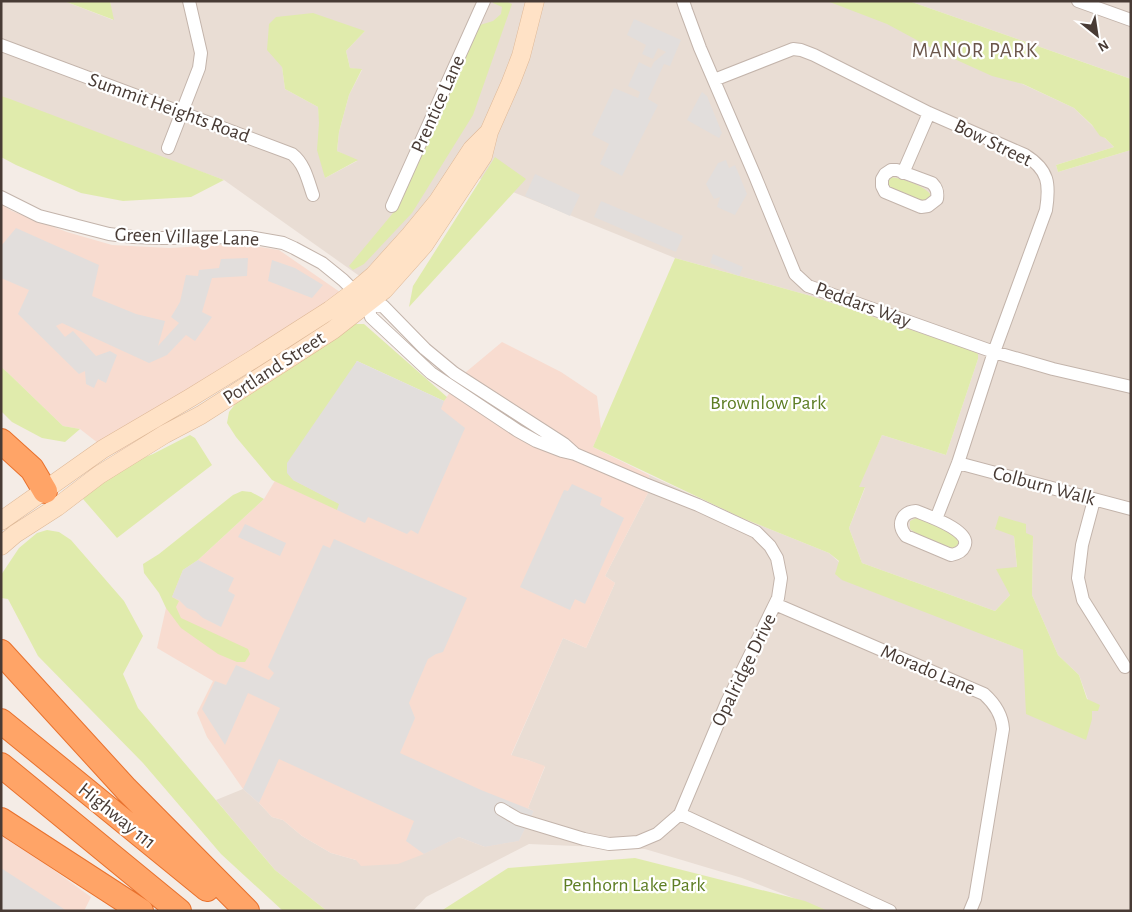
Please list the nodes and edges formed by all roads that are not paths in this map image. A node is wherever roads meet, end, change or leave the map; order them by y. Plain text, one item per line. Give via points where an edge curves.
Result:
1 (190, 1) edge
2 (484, 1) edge
3 (535, 1) edge
4 (683, 1) edge
5 (1078, 1) edge
6 (1131, 20) edge
7 (1, 45) edge
8 (714, 80) junction
9 (181, 112) junction
10 (929, 113) junction
11 (168, 148) dead end
12 (903, 172) dead end
13 (313, 195) dead end
14 (1, 197) edge
15 (392, 206) dead end
16 (361, 298) junction
17 (994, 352) junction
18 (1131, 387) edge
19 (1, 441) edge
20 (958, 463) junction
21 (51, 499) junction
22 (1094, 500) junction
23 (1131, 509) edge
24 (936, 519) junction
25 (1, 521) edge
26 (1, 546) edge
27 (775, 604) junction
28 (1, 652) edge
29 (1125, 667) dead end
30 (1, 721) edge
31 (1, 765) edge
32 (501, 809) dead end
33 (680, 814) junction
34 (1, 820) edge
35 (140, 911) edge
36 (179, 911) edge
37 (233, 911) edge
38 (247, 911) edge
39 (890, 911) edge
40 (970, 911) edge

1 - 9 street via 201,57
2 - 15 street, Prentice Lane
3 - 16 main road, Portland Street via 521,56 489,132 472,149 438,201 374,275
4 - 8 street, Peddars Way
5 - 6 street
7 - 9 street, Summit Heights Road
8 - 10 street, Bow Street via 793,49 801,50
8 - 17 street, Peddars Way via 796,274 808,286
9 - 11 street
9 - 13 street, Summit Heights Road via 292,154 302,164
10 - 12 street
10 - 17 street, Bow Street via 1011,148 1034,161 1045,174 1048,186 1046,210
14 - 16 street, Green Village Lane via 39,216 109,234 161,238 250,237 283,243 322,263
16 - 21 main road, Portland Street via 330,310 103,449
16 - 27 street, Opalridge Drive via 371,318 431,373 518,431 562,452 575,454 698,504 756,532 770,546 779,564 781,585
17 - 18 street, Peddars Way
17 - 20 street, Bow Street
19 - 21 highway via 32,469
20 - 22 street, Colburn Walk
20 - 24 street, Bow Street
21 - 25 main road, Portland Street
21 - 26 main road, Portland Street
22 - 23 street, Colburn Walk
22 - 29 street via 1079,563 1080,591
24 - 24 street via 909,512 900,525 906,536 951,556 956,554 964,548 965,538
27 - 33 street, Opalridge Drive via 728,700
27 - 40 street, Morado Lane via 984,694 996,708 1003,729 975,899
28 - 38 highway via 126,789
30 - 37 highway, Highway 111
31 - 36 highway, Highway 111
32 - 33 street, Opalridge Drive via 518,819 609,844 638,842 657,834
33 - 39 street
34 - 35 highway

